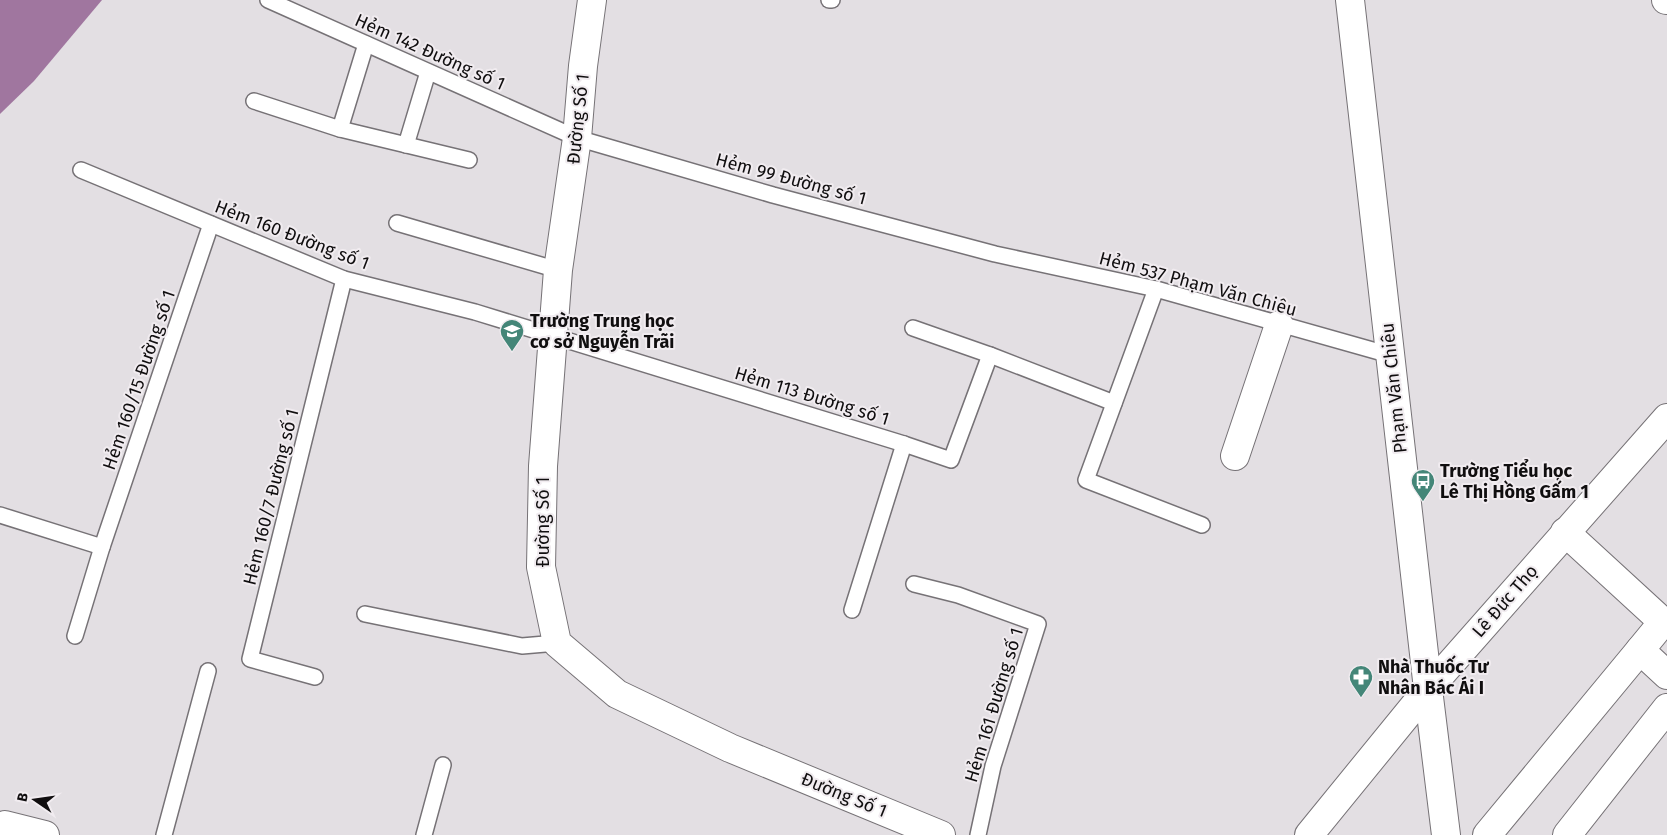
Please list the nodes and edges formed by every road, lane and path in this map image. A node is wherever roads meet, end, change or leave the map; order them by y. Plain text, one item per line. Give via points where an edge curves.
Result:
1 (268, 0) edge
2 (592, 0) edge
3 (1350, 0) edge
4 (366, 44) junction
5 (428, 72) junction
6 (254, 101) dead end
7 (340, 129) junction
8 (578, 138) junction
9 (406, 145) junction
10 (469, 160) dead end
11 (81, 170) dead end
12 (397, 223) dead end
13 (211, 224) junction
14 (995, 254) joint
15 (558, 270) junction
16 (344, 279) junction
17 (1156, 289) junction
18 (1279, 325) junction
19 (913, 328) dead end
20 (554, 336) junction
21 (990, 355) junction
22 (1390, 355) junction
23 (1114, 403) junction
24 (1667, 418) edge
25 (904, 444) junction
26 (1235, 456) dead end
27 (0, 515) edge
28 (1202, 525) dead end
29 (1565, 532) junction
30 (102, 547) junction
31 (914, 584) dead end
32 (852, 610) dead end
33 (365, 614) dead end
34 (75, 636) dead end
35 (557, 643) junction
36 (1640, 650) junction
37 (208, 671) dead end
38 (1667, 675) edge
39 (315, 677) dead end
40 (1428, 689) junction
41 (1667, 708) edge
42 (443, 765) dead end
43 (3, 824) edge
44 (45, 835) edge
45 (164, 835) edge
46 (424, 835) edge
47 (941, 835) edge
48 (978, 835) edge
49 (1309, 835) edge
50 (1446, 835) edge
51 (1487, 835) edge
52 (1567, 835) edge

1 - 4 lane, Hẻm 142 Đường số 1
2 - 8 street, Đường Số 1
3 - 22 street, Phạm Văn Chiêu
4 - 5 lane, Hẻm 142 Đường số 1
4 - 7 lane
5 - 8 lane, Hẻm 142 Đường số 1
5 - 9 lane
6 - 7 lane
7 - 9 lane
8 - 14 lane, Hẻm 99 Đường số 1
8 - 15 street, Đường Số 1
9 - 10 lane
11 - 13 lane, Hẻm 160 Đường số 1
12 - 15 lane
13 - 16 lane, Hẻm 160 Đường số 1
13 - 30 lane, Hẻm 160/15 Đường số 1
14 - 17 lane, Hẻm 537 Phạm Văn Chiêu
15 - 20 street, Đường Số 1
16 - 20 lane, Hẻm 160 Đường số 1
16 - 39 lane, Hẻm 160/7 Đường số 1 via 250,659
17 - 18 lane, Hẻm 537 Phạm Văn Chiêu
17 - 23 lane
18 - 22 lane, Hẻm 537 Phạm Văn Chiêu
18 - 26 street
19 - 21 lane
20 - 25 lane, Hẻm 113 Đường số 1
20 - 35 street, Đường Số 1 via 543,466 541,567
21 - 23 lane
21 - 25 lane, Hẻm 113 Đường số 1 via 951,460
22 - 40 street, Phạm Văn Chiêu
23 - 28 lane via 1086,480
24 - 29 street, Lê Đức Thọ
25 - 32 lane
27 - 30 lane
29 - 36 street via 1663,622
29 - 40 street, Lê Đức Thọ
30 - 34 lane, Hẻm 160/15 Đường số 1
31 - 48 lane, Hẻm 161 Đường số 1 via 958,595 1038,624 992,766
33 - 35 lane via 522,646
35 - 47 street, Đường Số 1 via 617,694 730,748
36 - 38 street
36 - 51 street
37 - 45 lane
40 - 49 street, Lê Đức Thọ
40 - 50 street, Phạm Văn Chiêu
41 - 52 street
42 - 46 lane
43 - 44 street

